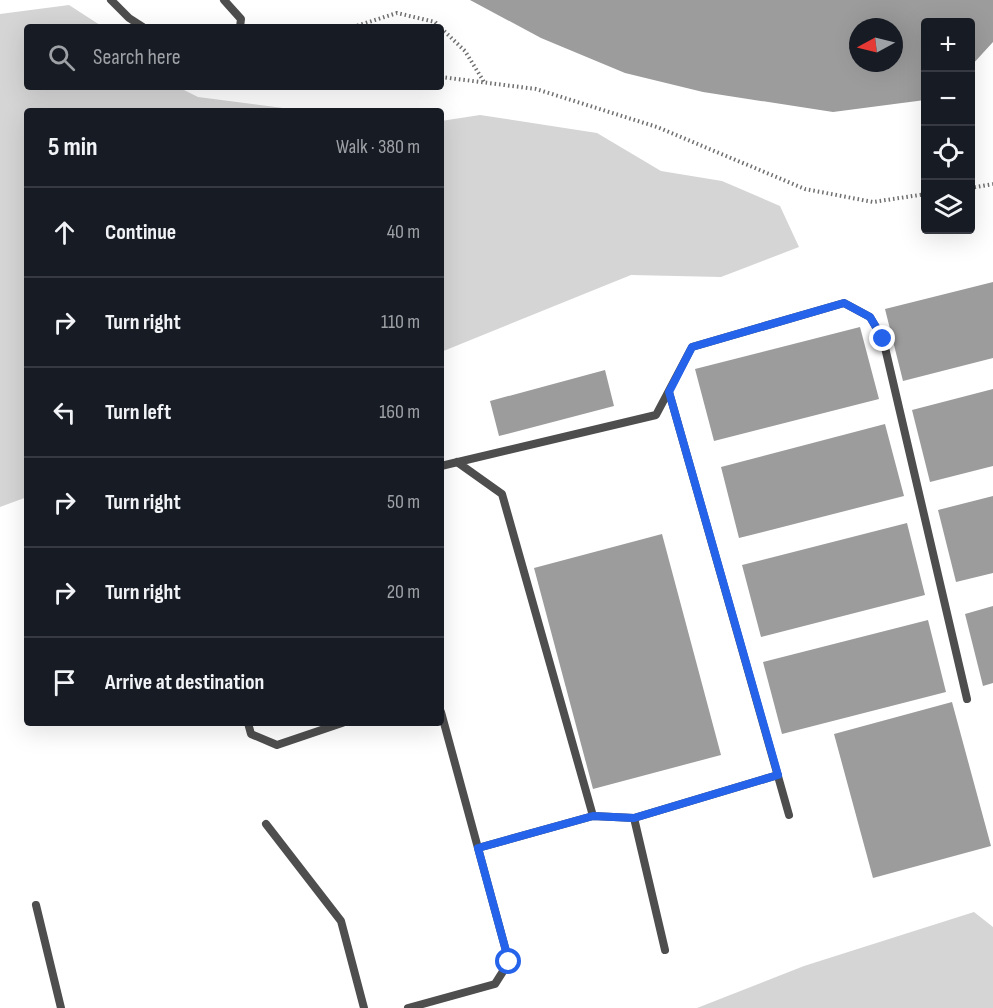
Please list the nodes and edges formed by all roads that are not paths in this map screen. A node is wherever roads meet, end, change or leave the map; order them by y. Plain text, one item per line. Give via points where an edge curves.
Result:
1 (111, 0) edge
2 (224, 0) edge
3 (138, 24) edge
4 (240, 24) edge
5 (669, 392) junction
6 (457, 462) junction
7 (444, 465) edge
8 (967, 699) dead end
9 (444, 723) edge
10 (249, 726) edge
11 (333, 726) edge
12 (778, 775) junction
13 (789, 815) dead end
14 (593, 816) junction
15 (634, 818) junction
16 (266, 824) dead end
17 (478, 848) junction
18 (36, 906) dead end
19 (665, 950) dead end
20 (61, 1008) edge
21 (364, 1008) edge
22 (408, 1008) edge

1 - 3 lane
2 - 4 lane via 241,19
5 - 6 lane via 656,415
5 - 8 lane via 692,347 844,303 870,317 883,339
5 - 12 lane
6 - 7 lane
6 - 14 lane via 502,494
9 - 17 lane
10 - 11 lane via 251,734 277,745
12 - 13 lane
12 - 15 lane
14 - 15 lane
14 - 17 lane
15 - 19 lane
16 - 21 lane via 341,921
17 - 22 lane via 509,962 495,984
18 - 20 lane

